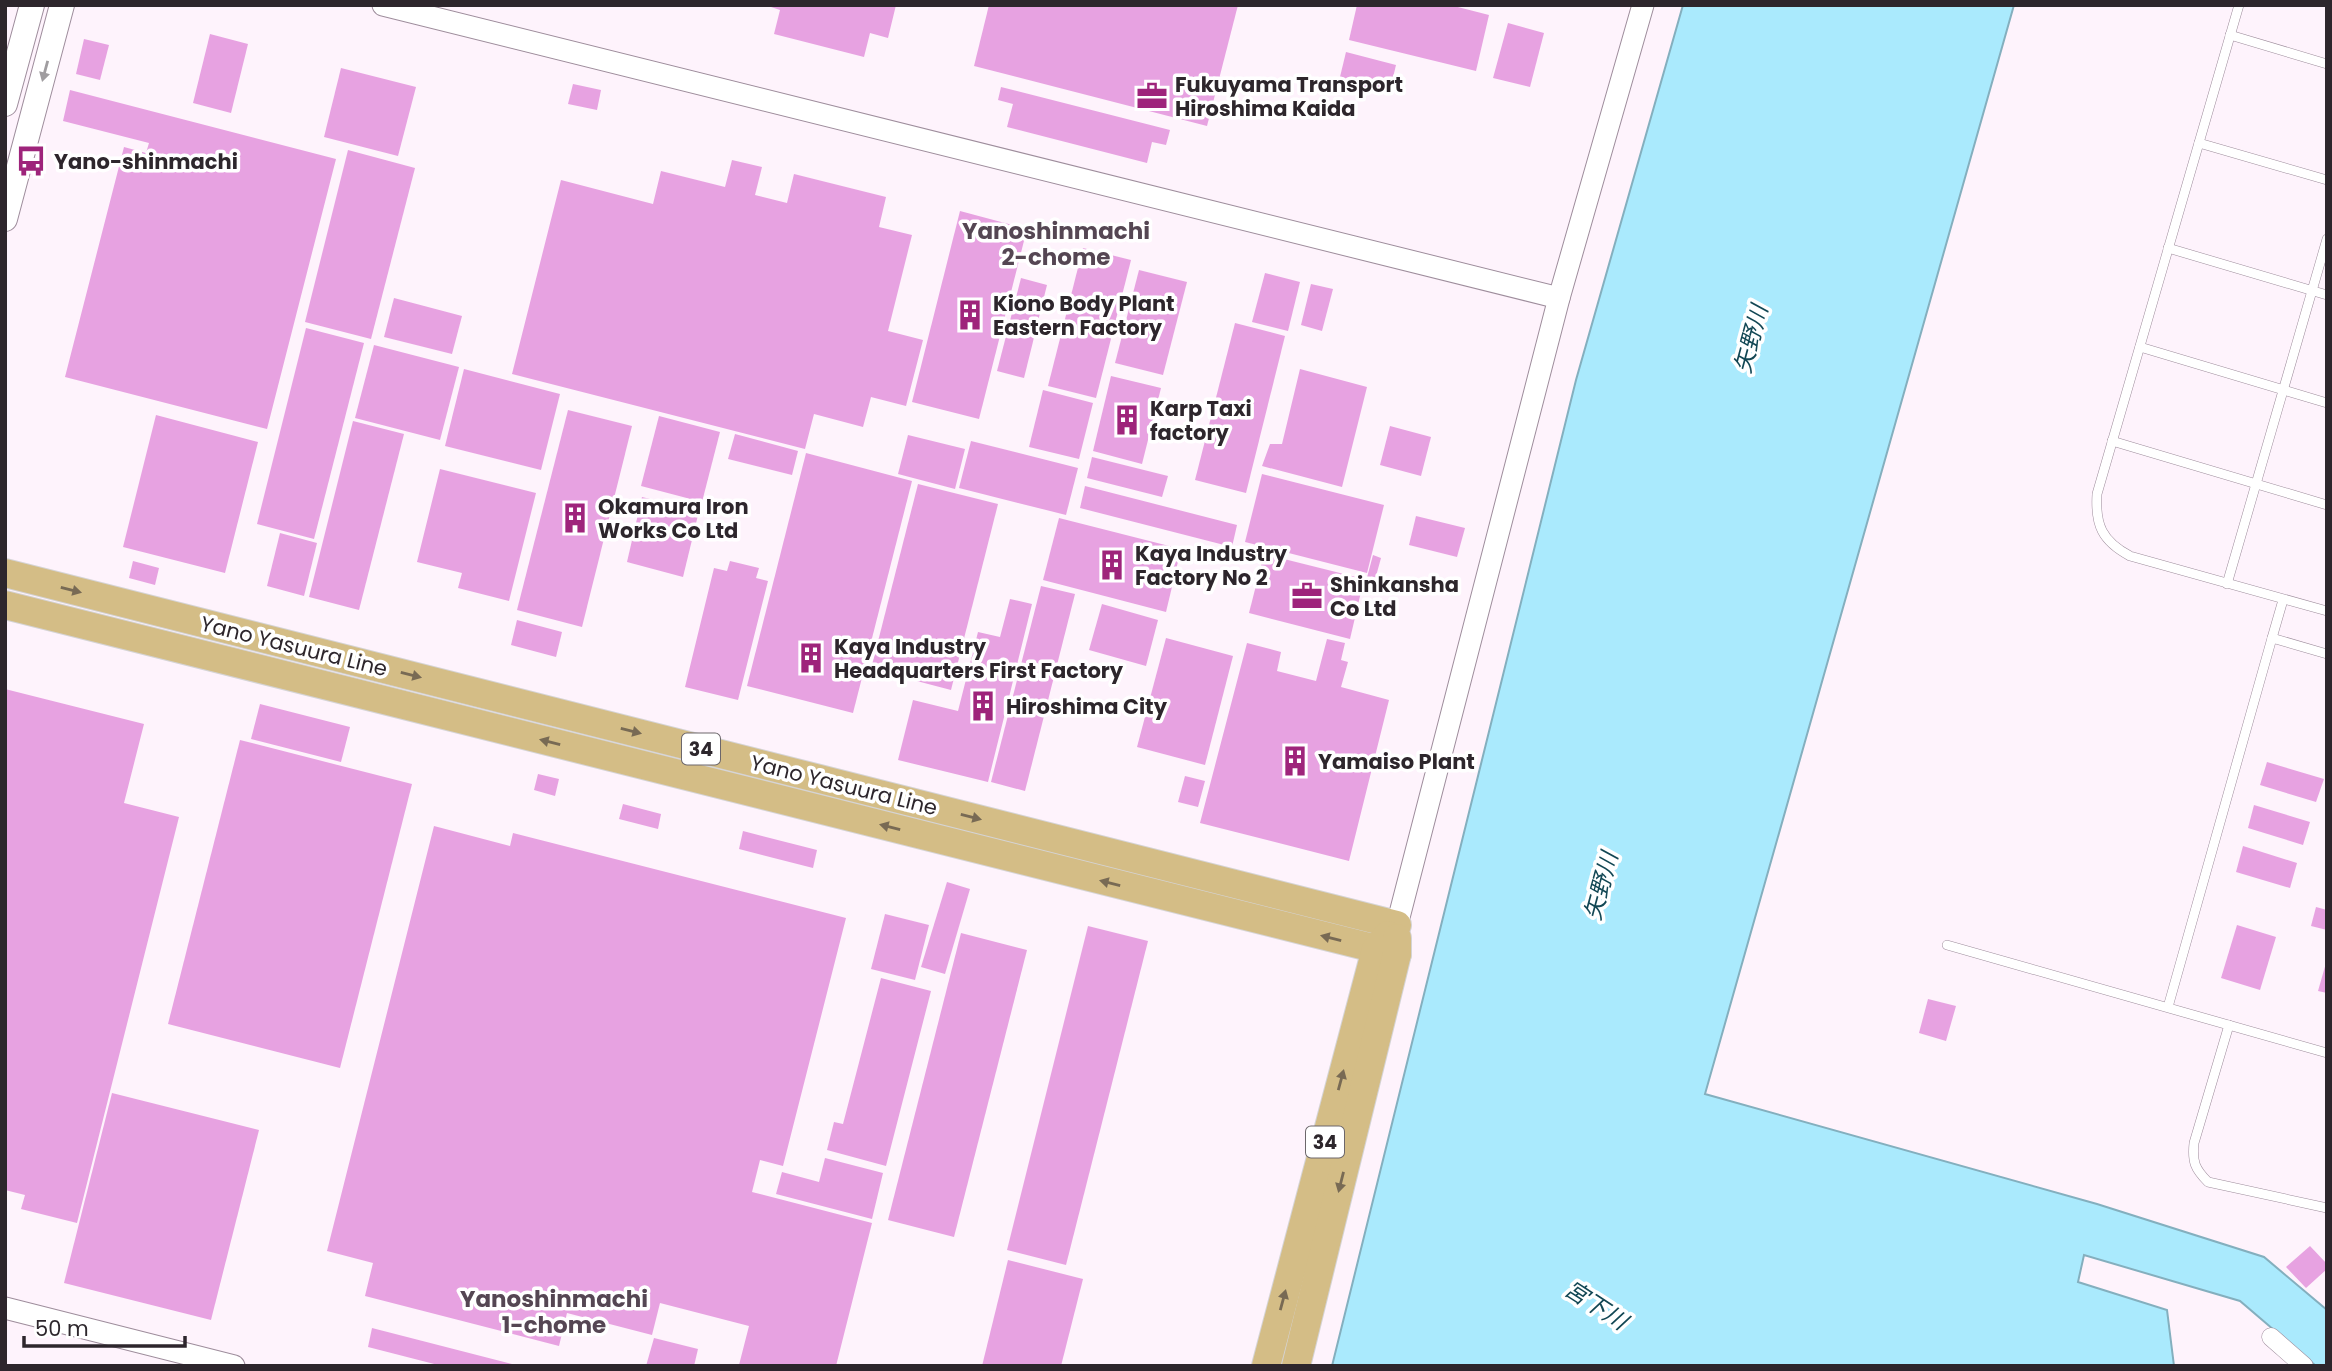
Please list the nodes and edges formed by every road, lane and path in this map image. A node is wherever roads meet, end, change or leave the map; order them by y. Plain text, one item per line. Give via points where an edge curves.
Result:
1 (32, 5) edge
2 (62, 5) edge
3 (383, 5) edge
4 (1643, 5) edge
5 (2239, 5) edge
6 (2230, 35) junction
7 (2327, 64) edge
8 (5, 104) edge
9 (2199, 143) junction
10 (2327, 180) edge
11 (5, 219) edge
12 (2327, 239) edge
13 (2168, 248) junction
14 (2312, 291) junction
15 (2327, 295) edge
16 (1559, 298) junction
17 (2140, 347) junction
18 (2283, 390) junction
19 (2327, 402) edge
20 (2112, 441) junction
21 (2256, 484) junction
22 (2327, 505) edge
23 (5, 573) edge
24 (2227, 584) junction
25 (2283, 600) junction
26 (5, 605) edge
27 (2327, 611) edge
28 (2272, 638) junction
29 (2327, 654) edge
30 (1397, 925) junction
31 (1947, 945) dead end
32 (1386, 951) junction
33 (2168, 1007) junction
34 (2229, 1025) junction
35 (2327, 1053) edge
36 (2327, 1208) edge
37 (5, 1308) edge
38 (2271, 1337) dead end
39 (234, 1366) edge
40 (1266, 1366) edge
41 (1296, 1366) edge
42 (2304, 1366) edge

1 - 8 main road
2 -> 11 main road
3 - 16 street
4 - 16 street
5 - 6 lane
6 - 7 lane
6 - 9 lane
9 - 10 lane
9 - 13 lane
12 - 14 lane
13 - 14 lane
13 - 17 lane
14 - 15 lane
14 - 18 lane
16 - 30 street
17 - 18 lane
17 - 20 lane
18 - 19 lane
18 - 21 lane
20 - 21 lane
20 - 24 lane via 2095,513 2114,548
21 - 22 lane
21 - 24 lane
23 -> 30 main road, Yano Yasuura Line / 34
24 - 25 lane
25 - 27 lane
25 - 28 lane
32 -> 26 main road, Yano Yasuura Line / 34
28 - 29 lane
28 - 33 lane
30 - 32 main road, 34
31 - 33 lane
40 -> 32 main road, 34
32 -> 41 main road, 34
33 - 34 lane
34 - 35 lane
34 - 36 lane via 2194,1143 2197,1171 2208,1182
37 - 39 street
38 - 42 street

